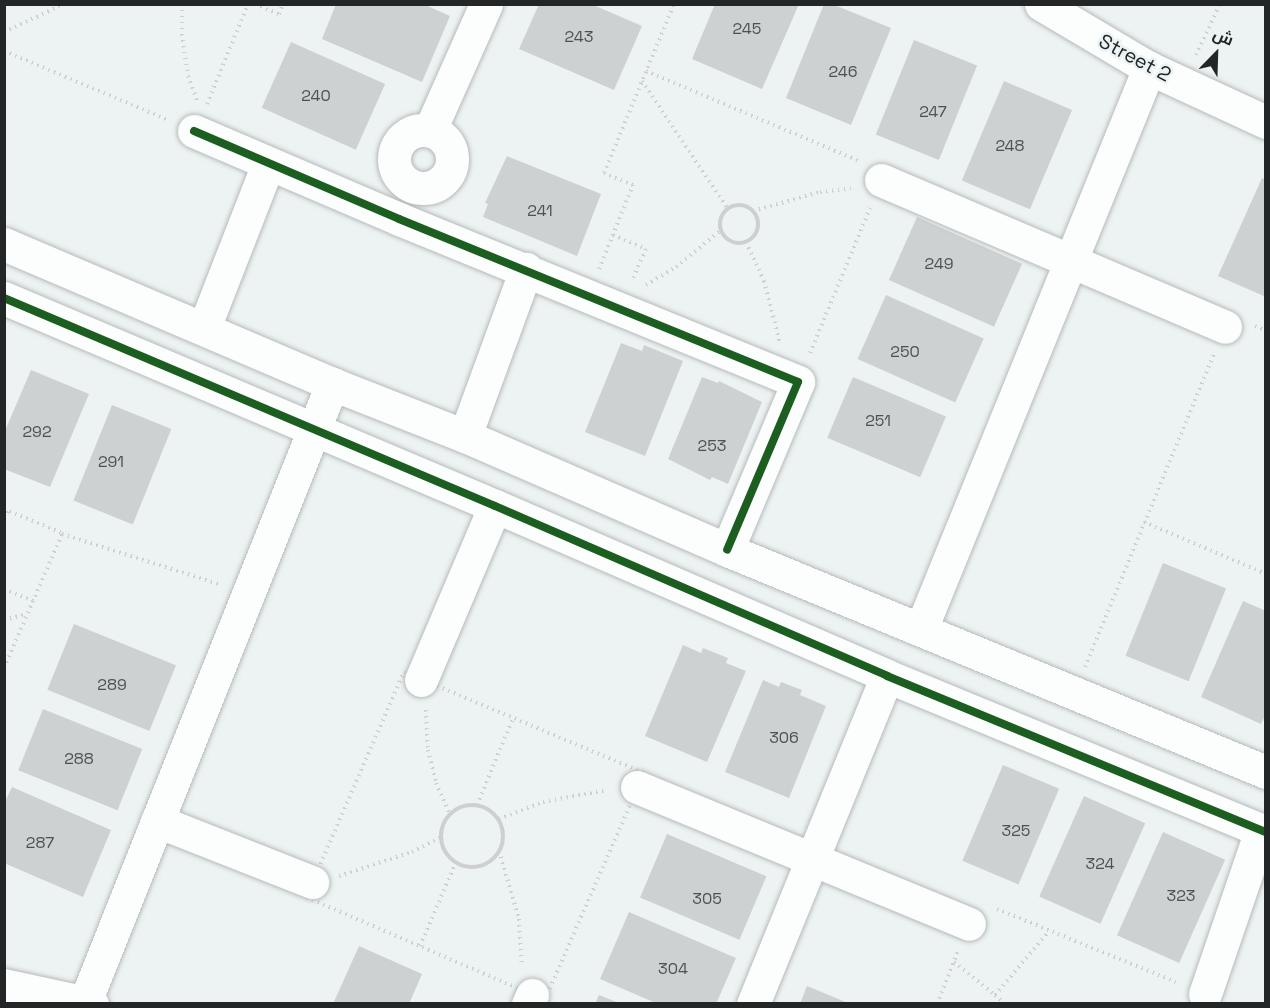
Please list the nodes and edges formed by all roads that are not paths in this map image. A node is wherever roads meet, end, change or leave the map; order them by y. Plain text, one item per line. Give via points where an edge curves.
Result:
1 (486, 4) edge
2 (1041, 4) edge
3 (1149, 68) junction
4 (1266, 122) edge
5 (198, 123) road end
6 (430, 130) junction
7 (268, 164) junction
8 (880, 182) road end
9 (410, 185) junction
10 (399, 219) junction
11 (4, 244) edge
12 (1071, 260) junction
13 (526, 269) junction
14 (4, 298) edge
15 (1225, 327) road end
16 (204, 328) junction
17 (332, 384) junction
18 (313, 431) junction
19 (465, 436) junction
20 (495, 506) junction
21 (726, 550) junction
22 (921, 629) junction
23 (887, 676) junction
24 (426, 690) road end
25 (1266, 772) edge
26 (628, 788) road end
27 (157, 821) junction
28 (1263, 831) edge
29 (813, 858) junction
30 (322, 880) road end
31 (969, 924) road end
32 (4, 985) edge
33 (1205, 994) road end
34 (88, 1003) edge
35 (753, 1004) edge

1 - 6 street
2 - 3 street, Street 2
3 - 4 street, Street 2
3 - 12 street
5 - 7 street
6 - 9 street via 416,130 396,148 394,162 399,176
6 - 9 street via 451,149 447,176 436,185
7 - 10 street
7 - 16 street
8 - 12 street
9 - 10 street
10 - 13 street
11 - 16 street
12 - 15 street
12 - 22 street
13 - 19 street
13 - 21 street via 588,295 625,300 793,380
14 - 18 street
16 - 17 street
17 - 18 street
17 - 19 street
18 - 20 street
18 - 27 street
19 - 21 street
20 - 23 street
20 - 24 street
21 - 22 street
22 - 25 street
23 - 28 street
23 - 29 street
26 - 29 street
27 - 30 street
27 - 34 street
28 - 33 street
29 - 31 street
29 - 35 street
32 - 34 street

